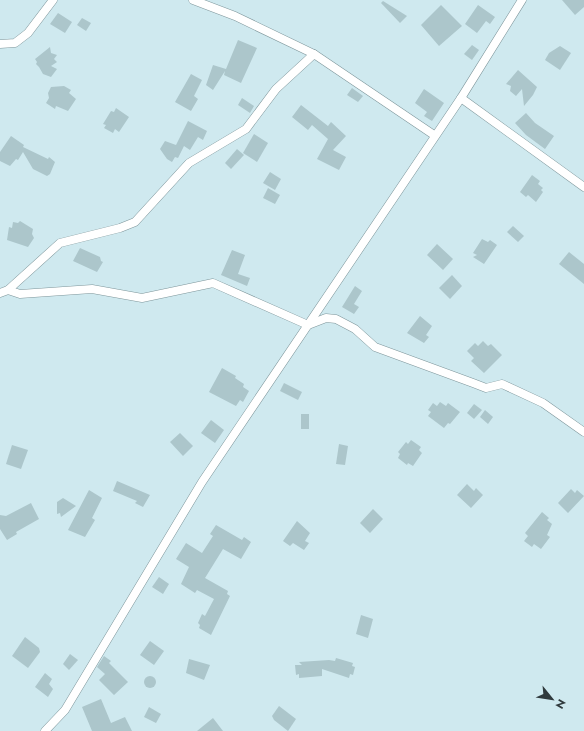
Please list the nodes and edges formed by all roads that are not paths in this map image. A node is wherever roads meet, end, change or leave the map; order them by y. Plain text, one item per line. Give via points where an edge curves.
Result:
1 (53, 0) edge
2 (193, 0) edge
3 (522, 0) edge
4 (0, 44) edge
5 (314, 54) junction
6 (461, 98) junction
7 (434, 134) junction
8 (584, 186) edge
9 (4, 291) edge
10 (308, 325) junction
11 (584, 432) edge
12 (45, 731) edge

1 - 4 street via 28,33 15,42
2 - 5 street via 234,16
3 - 6 street
5 - 7 street
5 - 9 street via 276,89 246,129 189,163 134,222 60,244
6 - 7 street
6 - 8 street
7 - 10 street
9 - 10 street via 20,294 92,288 142,298 213,283
10 - 11 street via 326,318 336,319 356,329 375,347 486,388 502,384 543,403
10 - 12 street via 202,482 65,710

